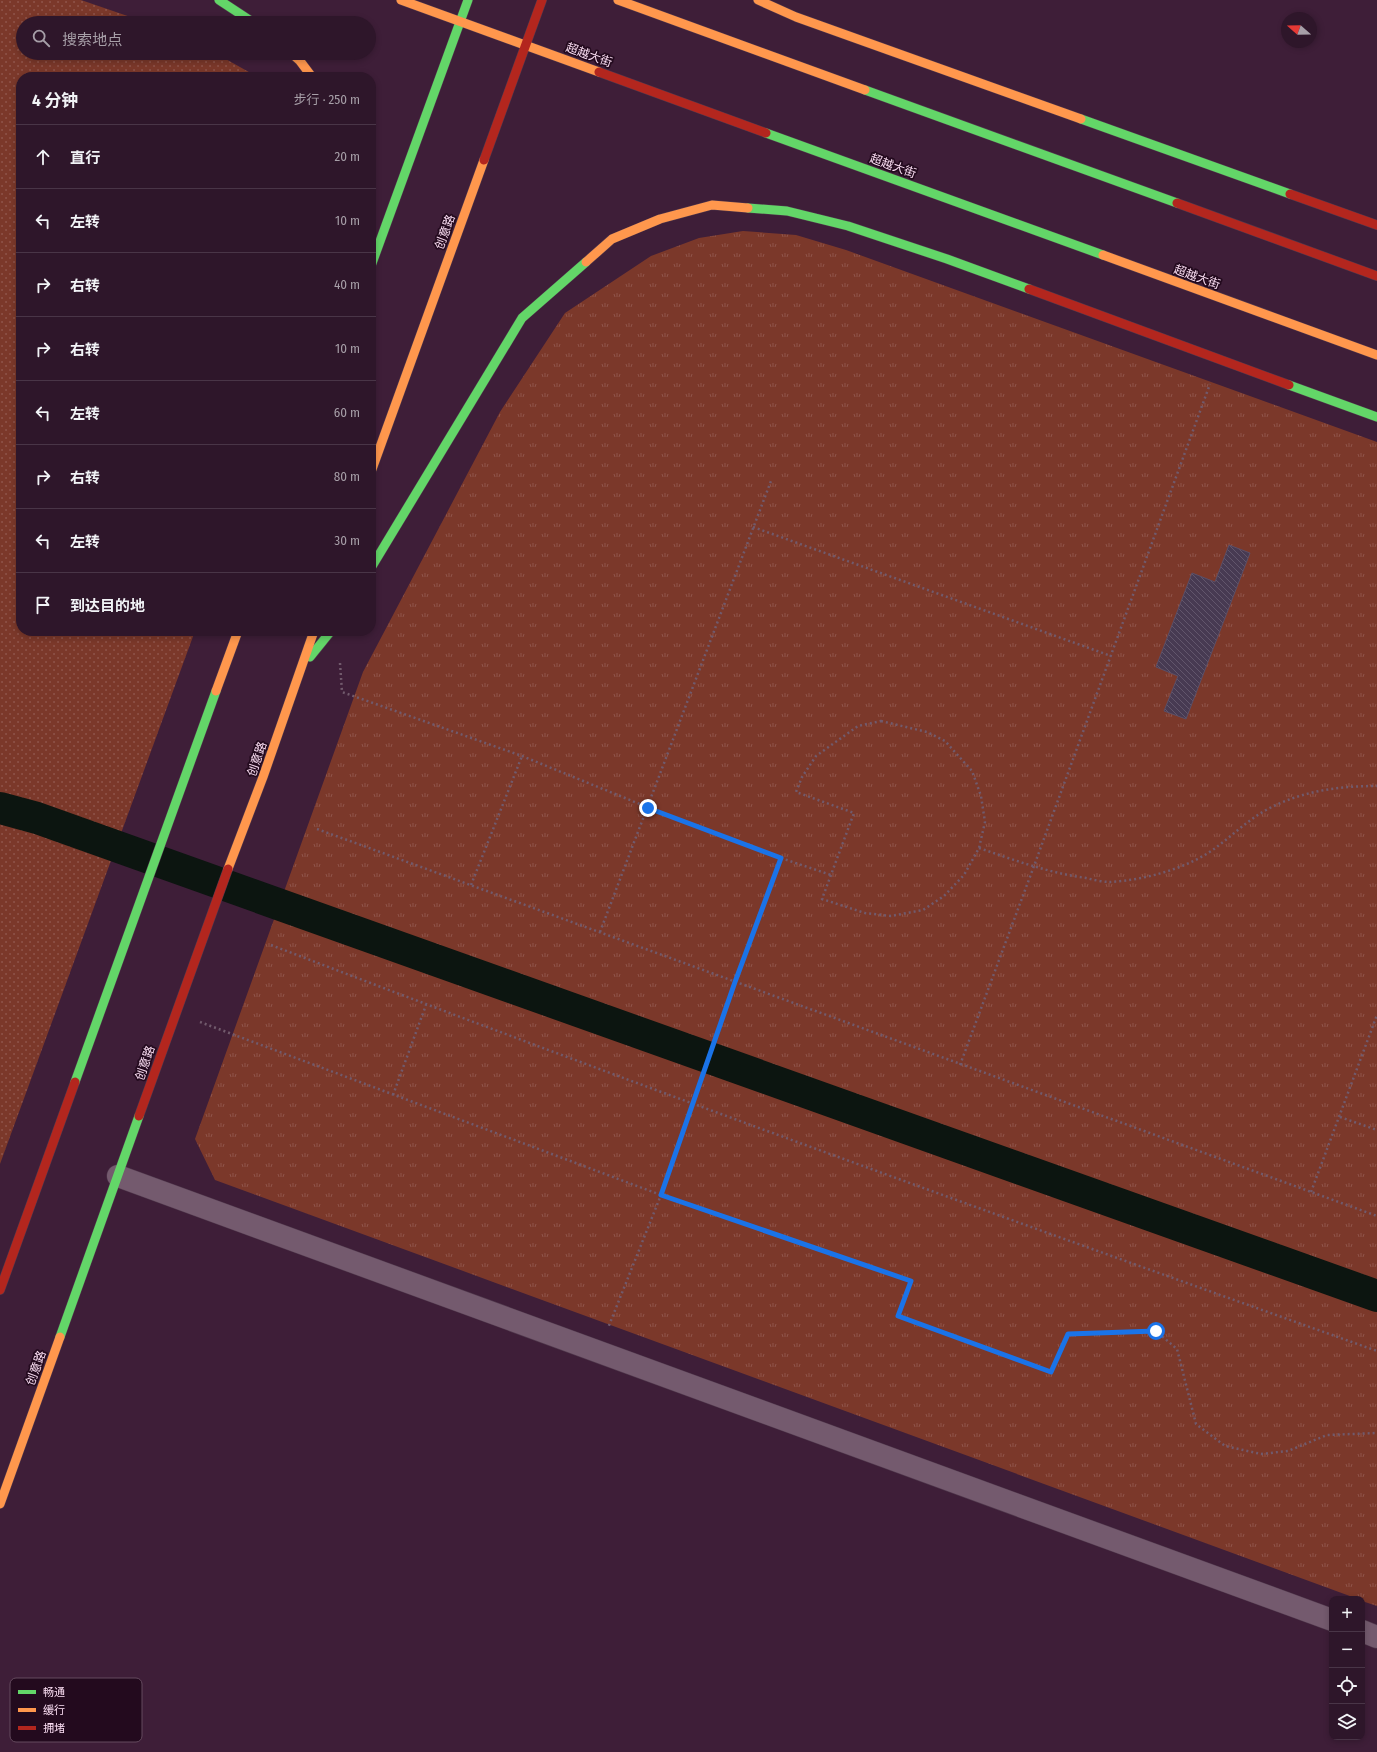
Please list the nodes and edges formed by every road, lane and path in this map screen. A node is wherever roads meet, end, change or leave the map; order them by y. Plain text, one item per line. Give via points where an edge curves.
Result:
1 (219, 0) edge
2 (401, 0) edge
3 (468, 0) edge
4 (542, 0) edge
5 (618, 0) edge
6 (758, 0) edge
7 (243, 16) edge
8 (460, 22) junction
9 (526, 45) junction
10 (299, 60) edge
11 (308, 72) edge
12 (1377, 225) edge
13 (376, 252) edge
14 (1377, 276) edge
15 (1377, 355) edge
16 (1219, 360) junction
17 (1377, 417) edge
18 (376, 458) edge
19 (771, 481) dead end
20 (754, 527) junction
21 (376, 560) edge
22 (236, 636) edge
23 (312, 636) edge
24 (327, 636) edge
25 (1111, 656) junction
26 (340, 661) dead end
27 (300, 668) junction
28 (522, 756) junction
29 (1377, 786) edge
30 (648, 808) junction
31 (316, 829) dead end
32 (979, 848) junction
33 (781, 858) junction
34 (1034, 866) junction
35 (831, 875) junction
36 (471, 885) junction
37 (600, 932) junction
38 (271, 945) dead end
39 (735, 982) junction
40 (426, 1005) junction
41 (175, 1013) junction
42 (1377, 1015) edge
43 (960, 1065) junction
44 (393, 1095) junction
45 (693, 1102) junction
46 (1340, 1117) junction
47 (1377, 1130) edge
48 (118, 1176) junction
49 (1311, 1192) junction
50 (661, 1195) junction
51 (1377, 1216) edge
52 (0, 1290) edge
53 (599, 1350) junction
54 (1377, 1351) edge
55 (1377, 1433) edge
56 (0, 1504) edge
57 (1329, 1619) edge
58 (1364, 1632) edge
59 (1377, 1637) edge

1 - 7 street
2 - 8 street, 超越大街
3 - 8 street
4 - 9 street, 创意路
5 - 14 street
6 - 12 street via 796,17
8 - 9 street, 超越大街
8 - 13 street
9 - 15 street, 超越大街
9 - 18 street, 创意路
10 - 11 street
16 - 17 street
16 - 21 street via 947,259 848,226 787,211 712,205 660,219 612,239 522,318
16 - 25 path
19 - 20 path
20 - 25 path
20 - 30 path
22 - 52 street
23 - 27 street, 创意路
24 - 27 street
25 - 34 path
26 - 28 path via 342,692
27 - 41 street, 创意路 via 263,778
28 - 30 path
28 - 36 path
29 - 34 path via 1306,792 1266,810 1217,847 1197,858 1151,877 1109,882 1066,876
30 - 33 path
30 - 37 path
31 - 36 path
32 - 34 path
32 - 35 path via 964,875 944,896 923,910 891,916 865,913 822,899
32 - 35 path via 985,822 981,796 972,771 945,741 926,732 881,721 858,726 816,756 802,776 796,792 854,814
33 - 35 path
33 - 39 path
34 - 43 path
36 - 37 path
37 - 39 path
38 - 40 path
39 - 43 path
39 - 45 path
40 - 44 path
40 - 45 path
41 - 44 path
41 - 48 street, 创意路
42 - 46 path
43 - 49 path
44 - 50 path
45 - 50 path
45 - 54 path
46 - 47 path
46 - 49 path
48 - 53 street
48 - 56 street, 创意路
49 - 51 path
50 - 53 path
50 - 55 path via 911,1281 898,1316 1051,1372 1068,1334 1156,1331 1177,1349 1196,1424 1225,1446 1260,1454 1288,1451 1327,1435
53 - 57 street
58 - 59 street

